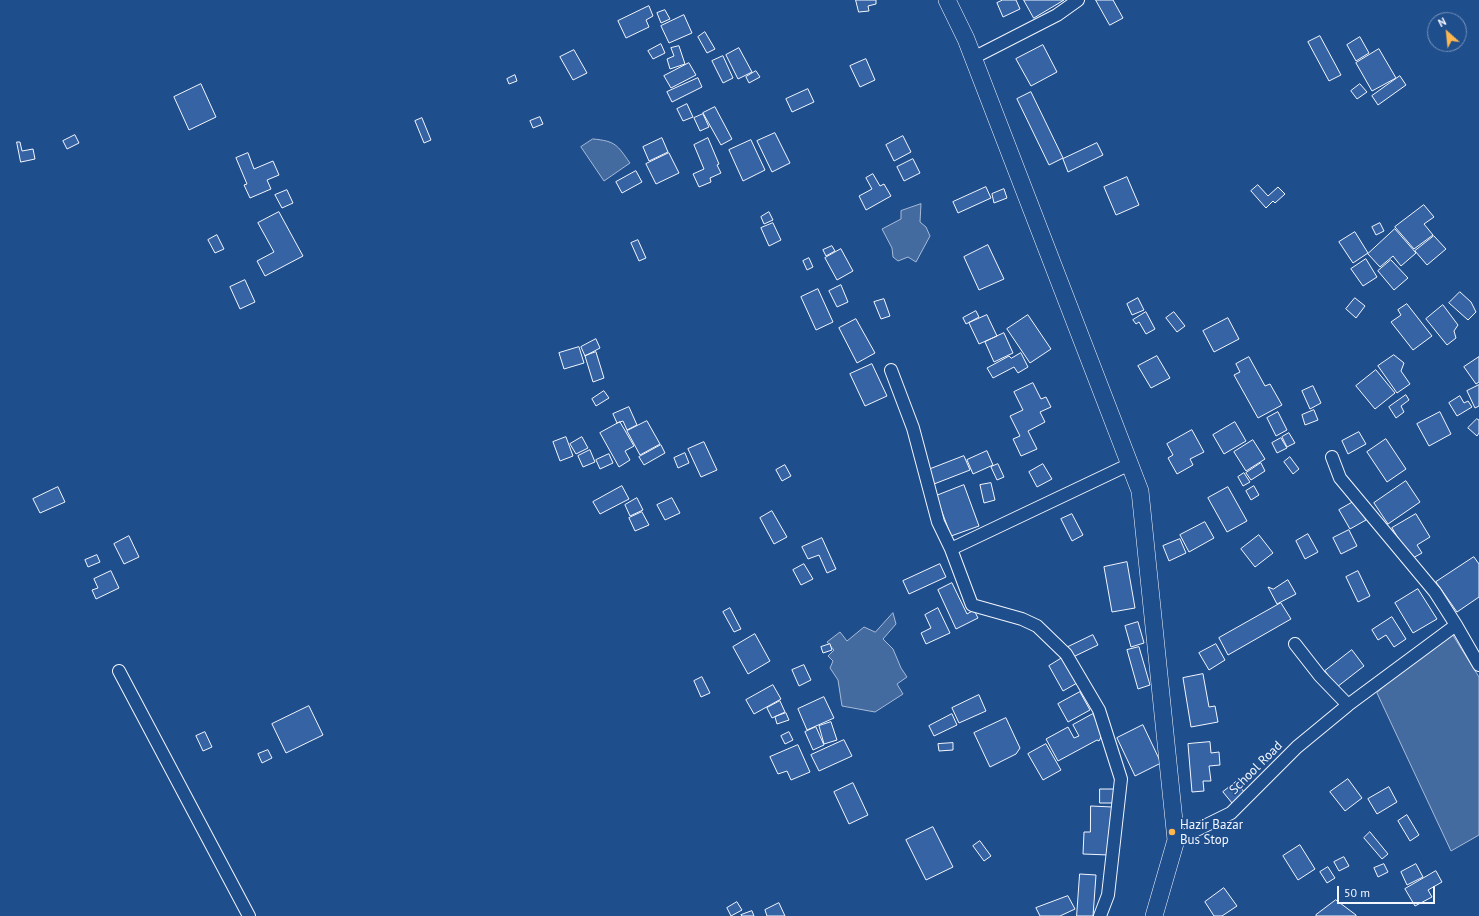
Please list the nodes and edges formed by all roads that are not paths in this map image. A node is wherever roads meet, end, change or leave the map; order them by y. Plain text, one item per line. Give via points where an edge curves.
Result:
1 (947, 0) edge
2 (1078, 0) edge
3 (973, 58) junction
4 (891, 370) dead end
5 (1332, 457) dead end
6 (1130, 464) junction
7 (951, 549) junction
8 (1456, 625) junction
9 (1295, 644) dead end
10 (1479, 665) edge
11 (119, 671) dead end
12 (1348, 705) junction
13 (1176, 840) junction
14 (249, 916) edge
15 (1100, 916) edge
16 (1154, 916) edge

1 - 3 main road
2 - 3 street via 1057,15
3 - 6 main road
4 - 7 street via 913,428 938,522
5 - 8 street via 1340,478 1435,592
6 - 7 street
6 - 13 main road via 1140,491
7 - 15 street via 972,605 1022,619 1037,626 1066,654 1100,710 1121,779 1108,895
8 - 10 street
8 - 12 street, School Road
9 - 12 street via 1320,676
11 - 14 street
12 - 13 street, School Road via 1297,747 1231,813
13 - 16 main road

